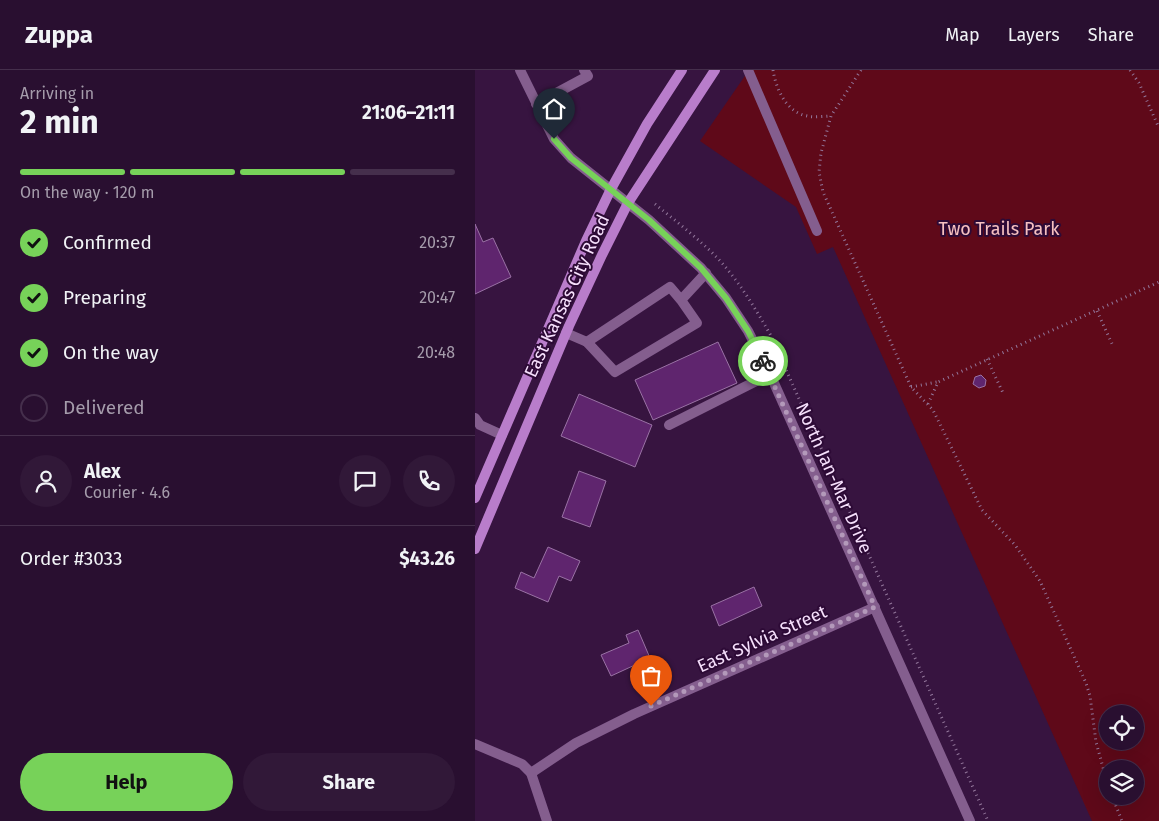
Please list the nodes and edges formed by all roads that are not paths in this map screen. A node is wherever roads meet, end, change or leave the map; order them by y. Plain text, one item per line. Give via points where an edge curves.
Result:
1 (520, 70) edge
2 (585, 70) edge
3 (682, 70) edge
4 (715, 70) edge
5 (748, 70) edge
6 (536, 104) junction
7 (611, 189) junction
8 (628, 203) junction
9 (817, 231) dead end
10 (706, 274) junction
11 (681, 300) junction
12 (566, 333) junction
13 (587, 342) junction
14 (770, 374) junction
15 (475, 418) edge
16 (669, 425) dead end
17 (502, 435) junction
18 (475, 498) edge
19 (475, 549) edge
20 (875, 607) junction
21 (475, 744) edge
22 (531, 773) junction
23 (547, 821) edge
24 (970, 821) edge

1 - 6 street, North Jan-Mar Drive
2 - 6 street via 588,76
3 - 7 main road, East Kansas City Road
4 - 8 main road, East Kansas City Road
5 - 9 street
6 - 7 street, North Jan-Mar Drive via 554,139 571,158
7 - 8 street, North Jan-Mar Drive
7 - 17 main road, East Kansas City Road
8 - 10 street, North Jan-Mar Drive
8 - 12 main road, East Kansas City Road
10 - 11 street
10 - 14 street, North Jan-Mar Drive via 748,331
11 - 13 street via 671,287
11 - 13 street via 697,323 615,372
12 - 13 street
12 - 19 main road, East Kansas City Road
14 - 16 street
14 - 20 street, North Jan-Mar Drive
15 - 17 street via 481,425
17 - 18 main road, East Kansas City Road
20 - 22 street, East Sylvia Street via 634,714 577,743
20 - 24 street, North Jan-Mar Drive
21 - 22 street via 522,764
22 - 23 street

